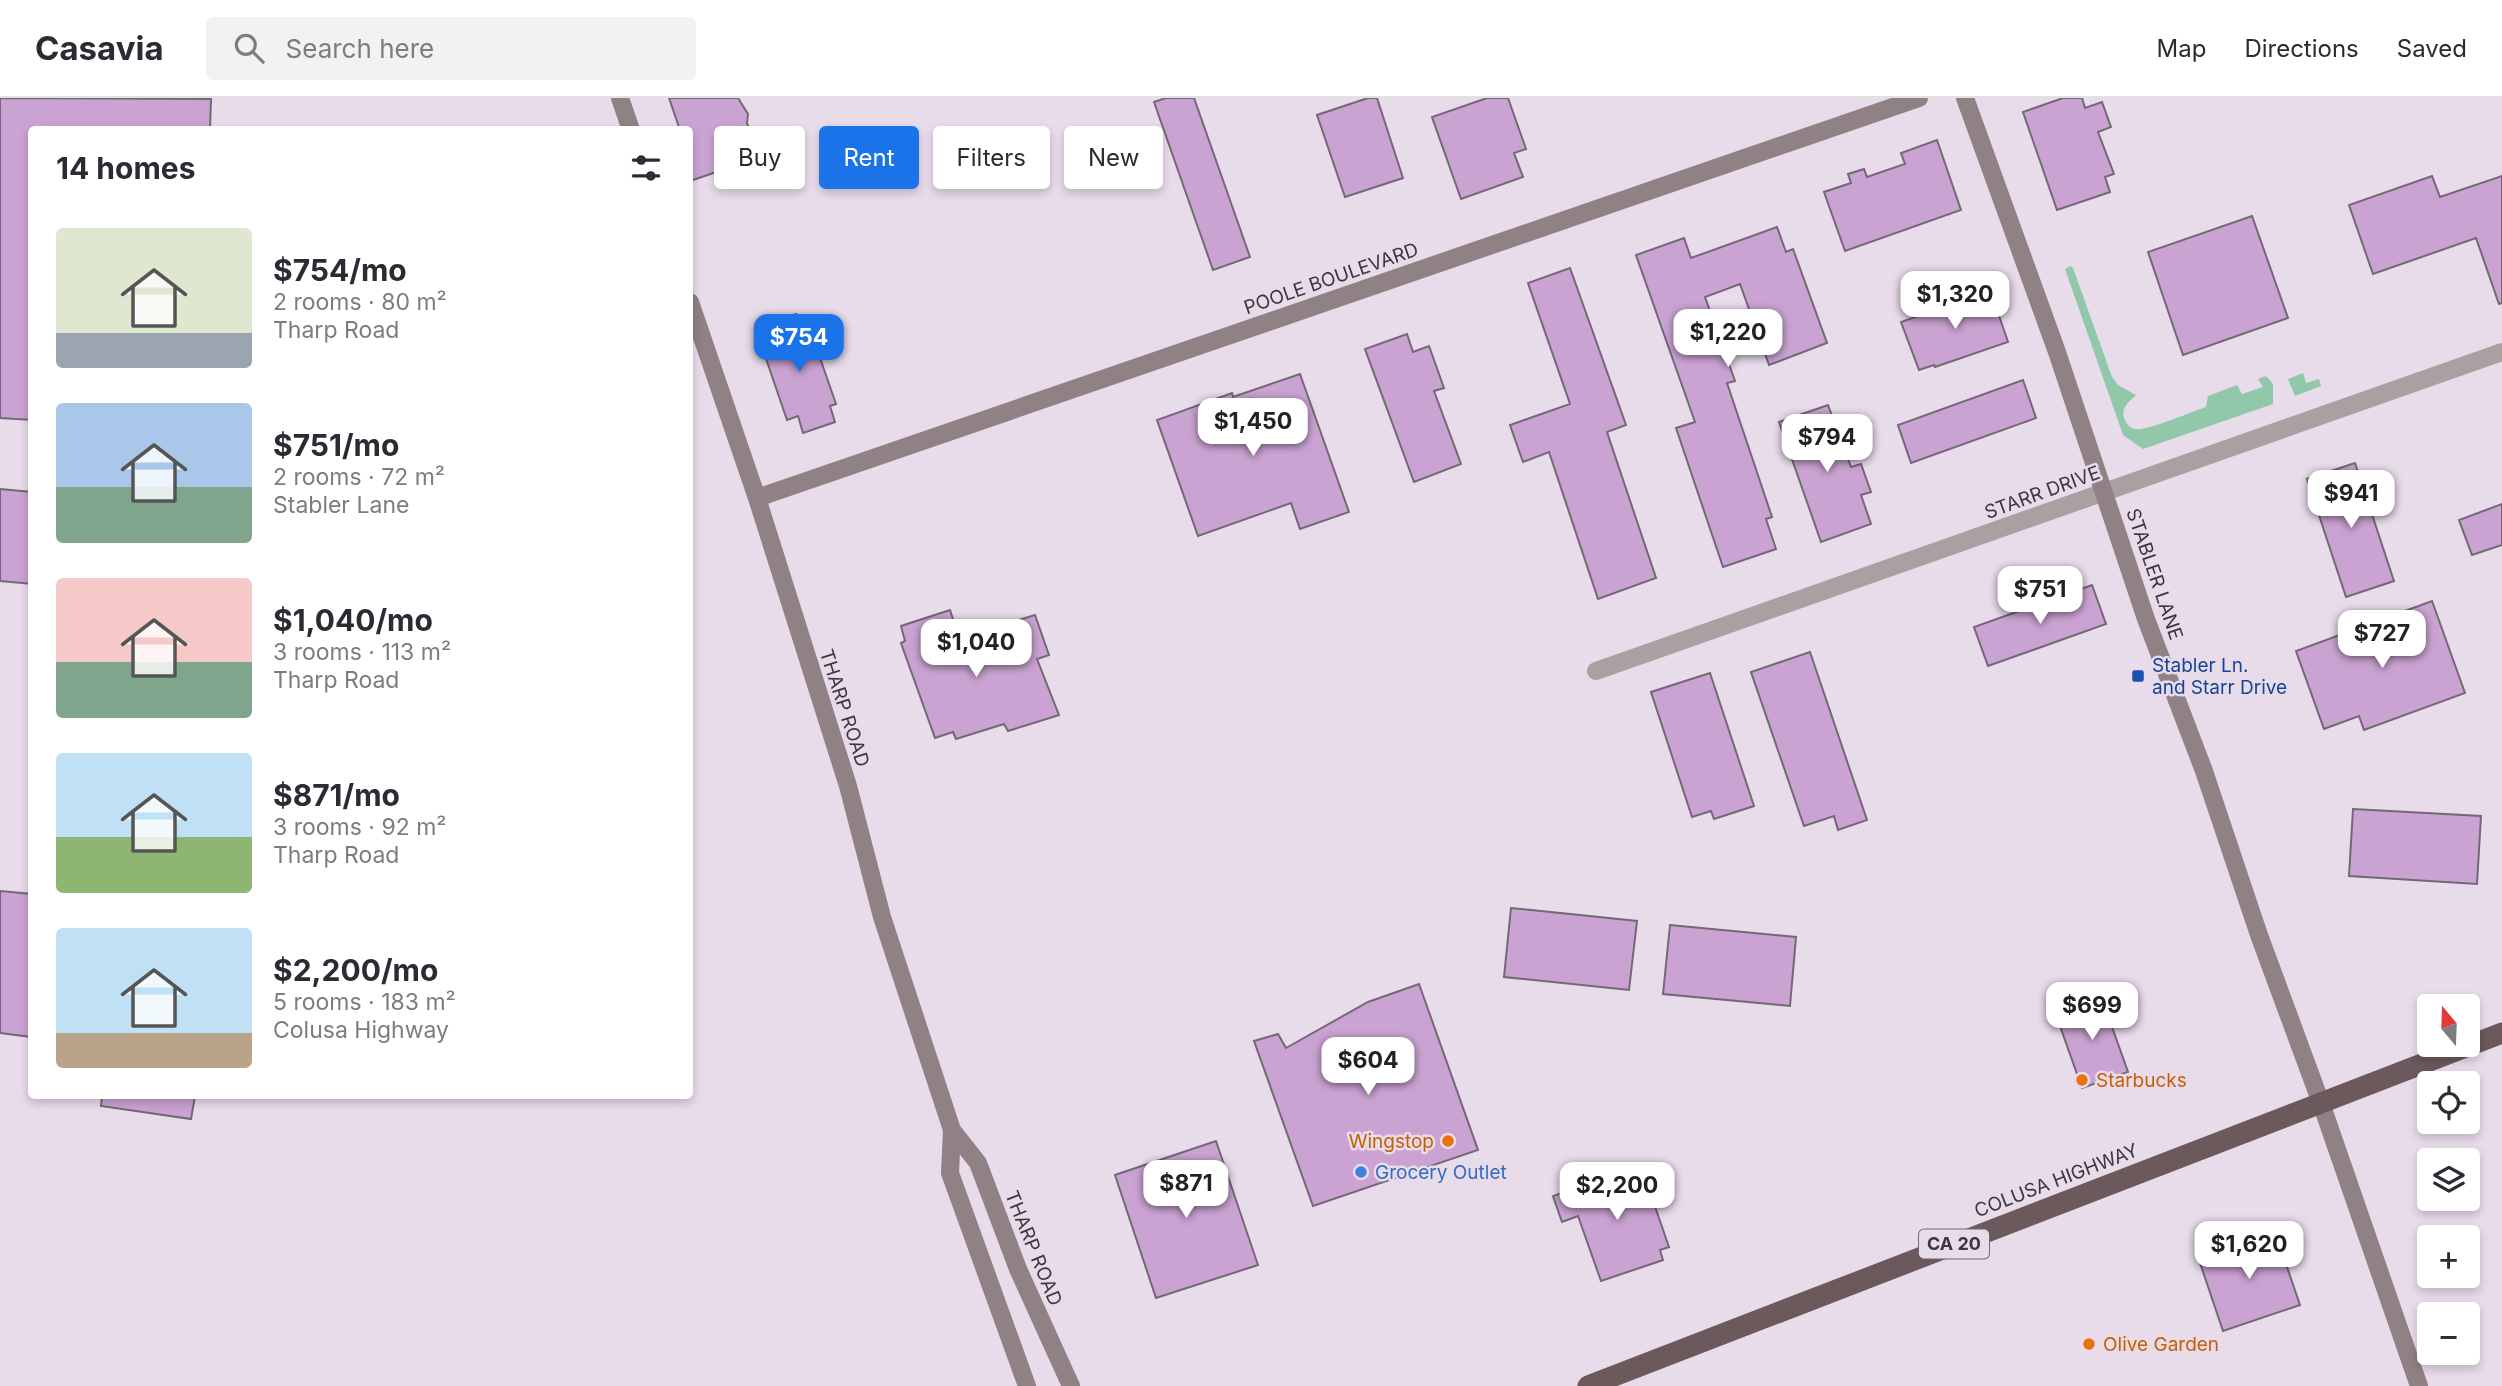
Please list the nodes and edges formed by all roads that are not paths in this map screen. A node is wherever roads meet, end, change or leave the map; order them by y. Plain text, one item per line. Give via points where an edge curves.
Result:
1 (620, 98) edge
2 (1919, 98) edge
3 (1965, 98) edge
4 (630, 126) edge
5 (693, 311) edge
6 (2502, 352) edge
7 (2105, 492) junction
8 (757, 498) junction
9 (1595, 671) dead end
10 (2502, 1033) edge
11 (2320, 1103) junction
12 (952, 1130) junction
13 (1027, 1386) edge
14 (1071, 1386) edge
15 (1588, 1386) edge
16 (2419, 1386) edge

1 - 4 street
2 - 8 street, POOLE BOULEVARD
3 - 7 street, STABLER LANE
5 - 8 street, THARP ROAD
6 - 7 street, STARR DRIVE
7 - 9 street, STARR DRIVE
7 - 11 street, STABLER LANE
8 - 12 street, THARP ROAD via 848,786 882,917
10 - 11 highway, COLUSA HIGHWAY / CA 20
11 - 15 highway, COLUSA HIGHWAY / CA 20
11 - 16 street, STABLER LANE
12 - 13 street, THARP ROAD via 950,1173
12 - 14 street, THARP ROAD via 978,1163 1018,1269

